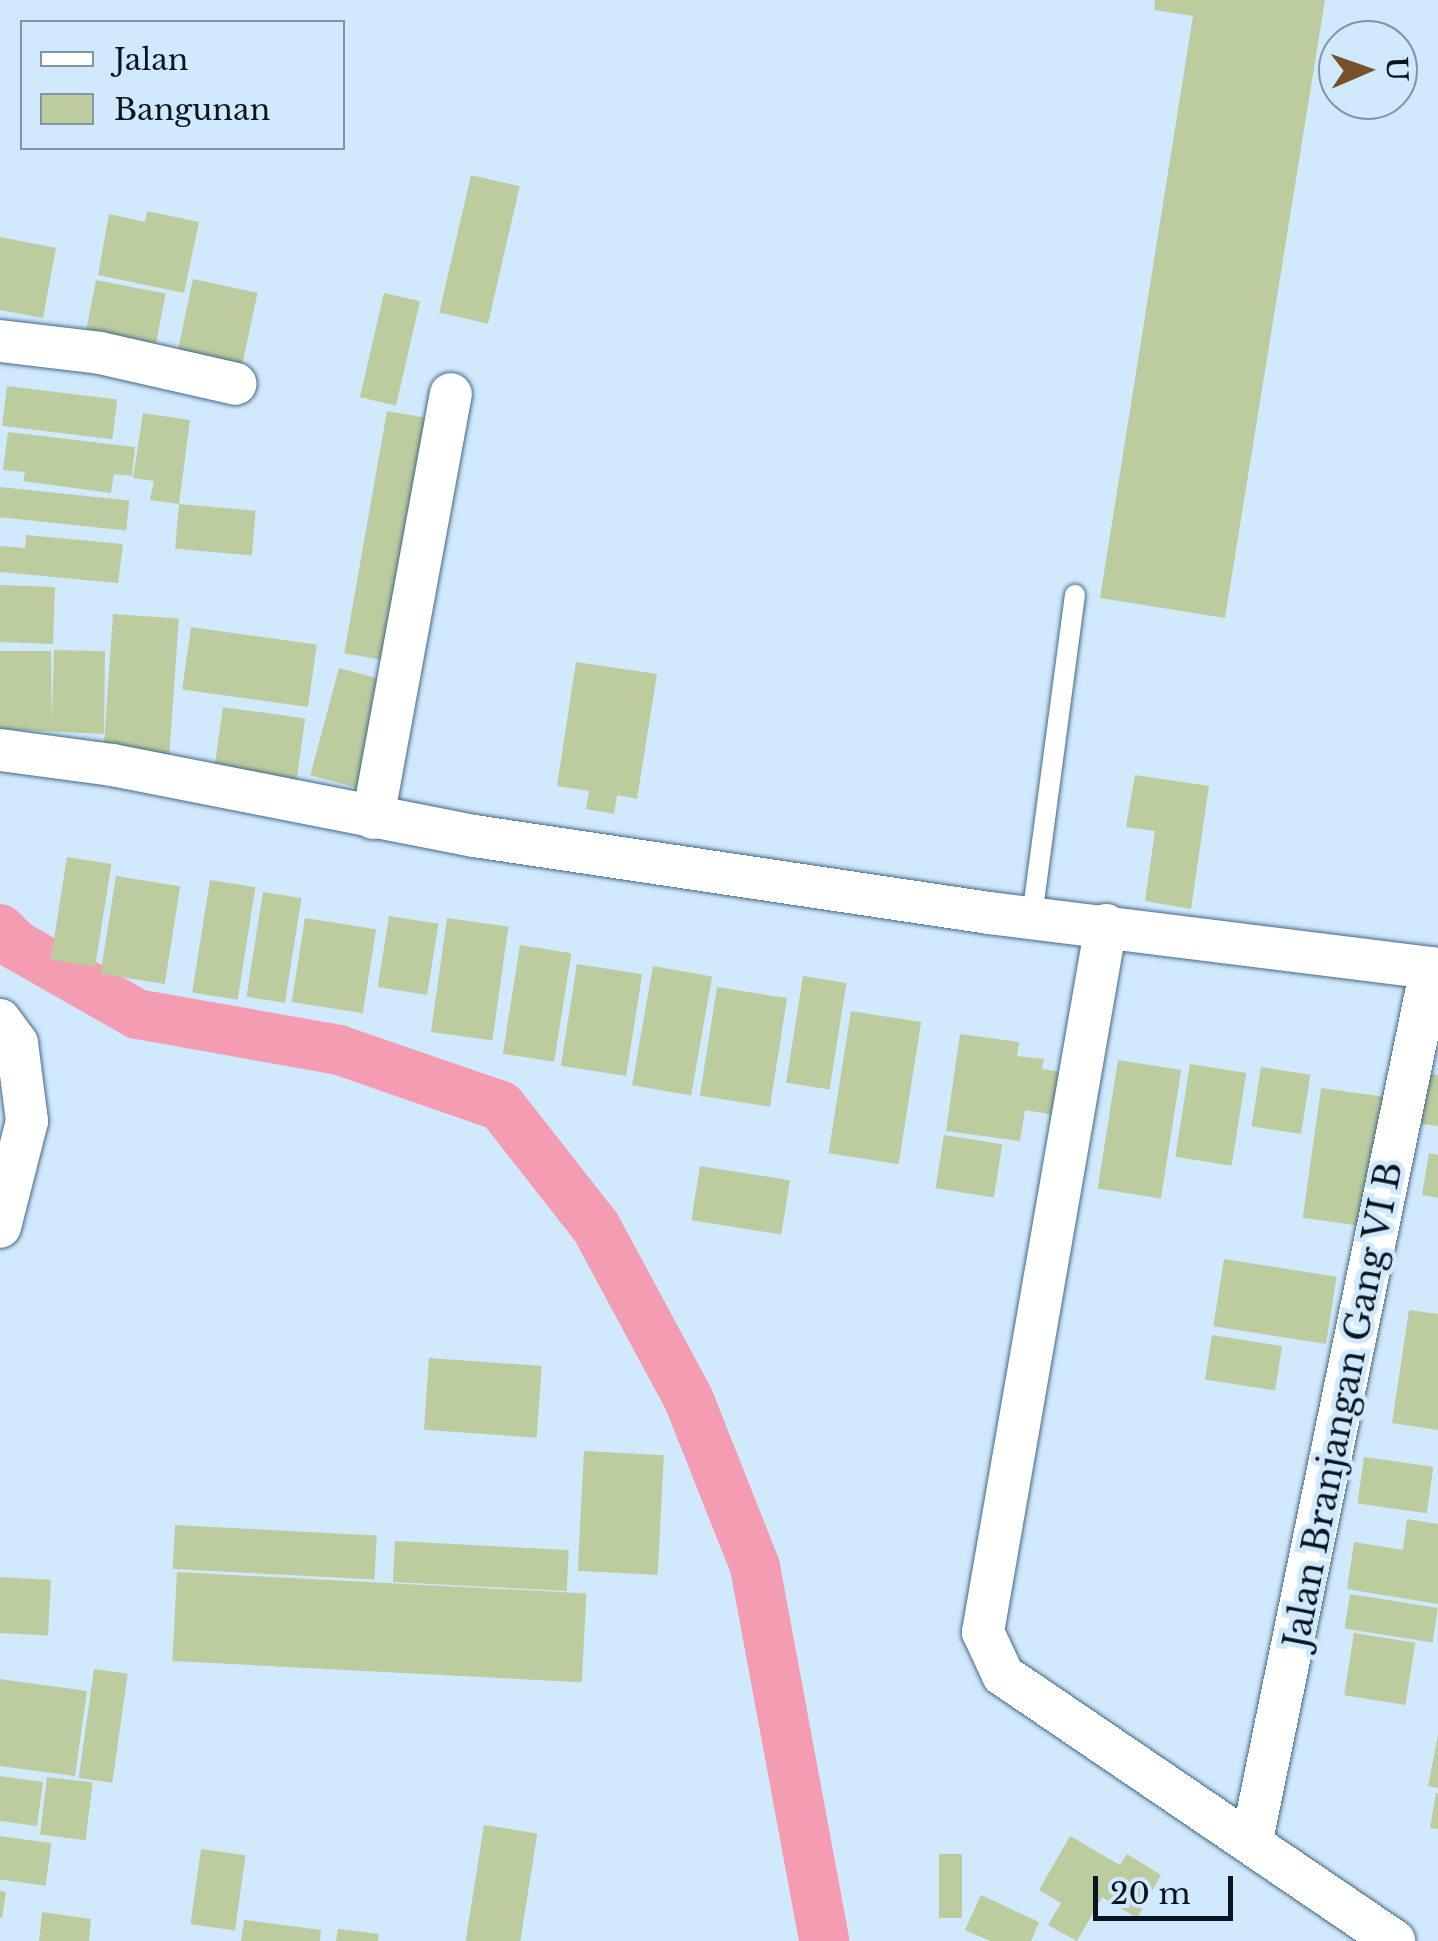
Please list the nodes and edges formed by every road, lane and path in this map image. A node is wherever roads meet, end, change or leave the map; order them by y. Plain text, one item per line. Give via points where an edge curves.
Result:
1 (0, 341) edge
2 (236, 384) dead end
3 (451, 394) dead end
4 (1075, 595) dead end
5 (0, 750) edge
6 (373, 818) junction
7 (1032, 918) junction
8 (1106, 925) junction
9 (1434, 968) edge
10 (0, 1020) edge
11 (0, 1227) edge
12 (1252, 1840) junction
13 (1394, 1941) edge

1 - 2 street via 100,353
3 - 6 street
4 - 7 lane
5 - 6 street via 112,765
6 - 7 street
7 - 8 street
8 - 9 street
8 - 12 street via 983,1632 1002,1675
9 - 12 street, Jalan Branjangan Gang VI B
10 - 11 street via 17,1043 27,1121
12 - 13 street via 1270,1859

